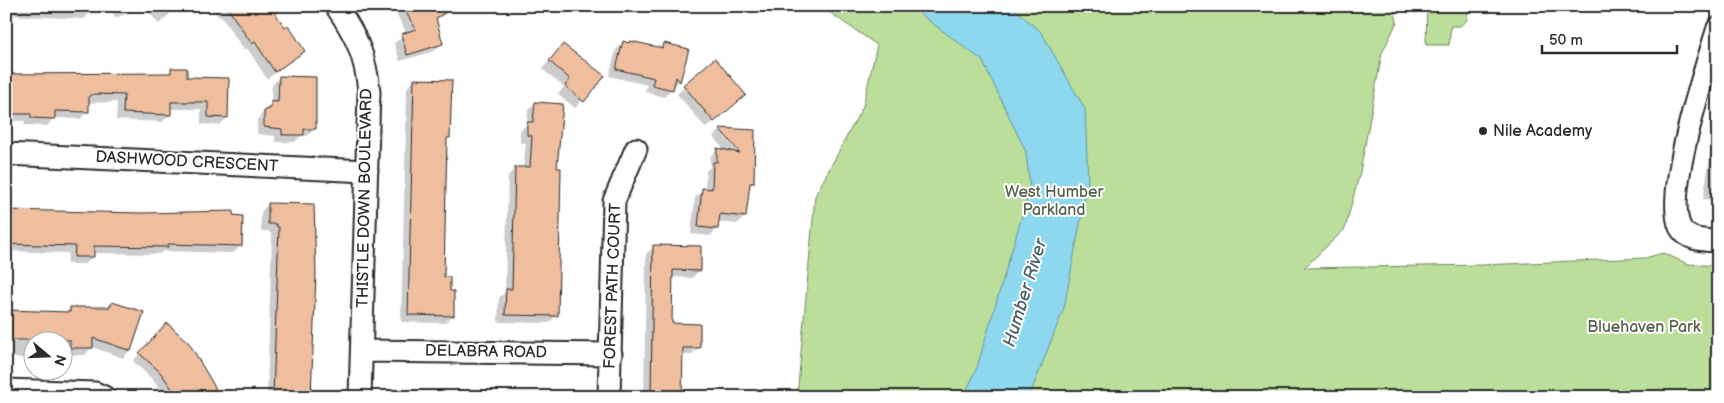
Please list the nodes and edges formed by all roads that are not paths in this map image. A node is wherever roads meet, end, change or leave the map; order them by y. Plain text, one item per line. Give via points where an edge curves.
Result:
1 (336, 6) edge
2 (1718, 28) edge
3 (636, 149) dead end
4 (6, 154) edge
5 (367, 171) junction
6 (1718, 241) edge
7 (362, 350) junction
8 (611, 354) junction
9 (6, 390) edge
10 (104, 397) edge
11 (360, 397) edge
12 (609, 397) edge

1 - 5 street, THISTLE DOWN BOULEVARD via 356,40 367,68
2 - 6 street via 1686,133 1677,214 1680,228 1689,237
3 - 8 street, FOREST PATH COURT via 614,202
4 - 5 street, DASHWOOD CRESCENT
5 - 7 street, THISTLE DOWN BOULEVARD
7 - 8 street, DELABRA ROAD
7 - 11 street, THISTLE DOWN BOULEVARD
8 - 12 street, FOREST PATH COURT
9 - 10 street via 95,393

